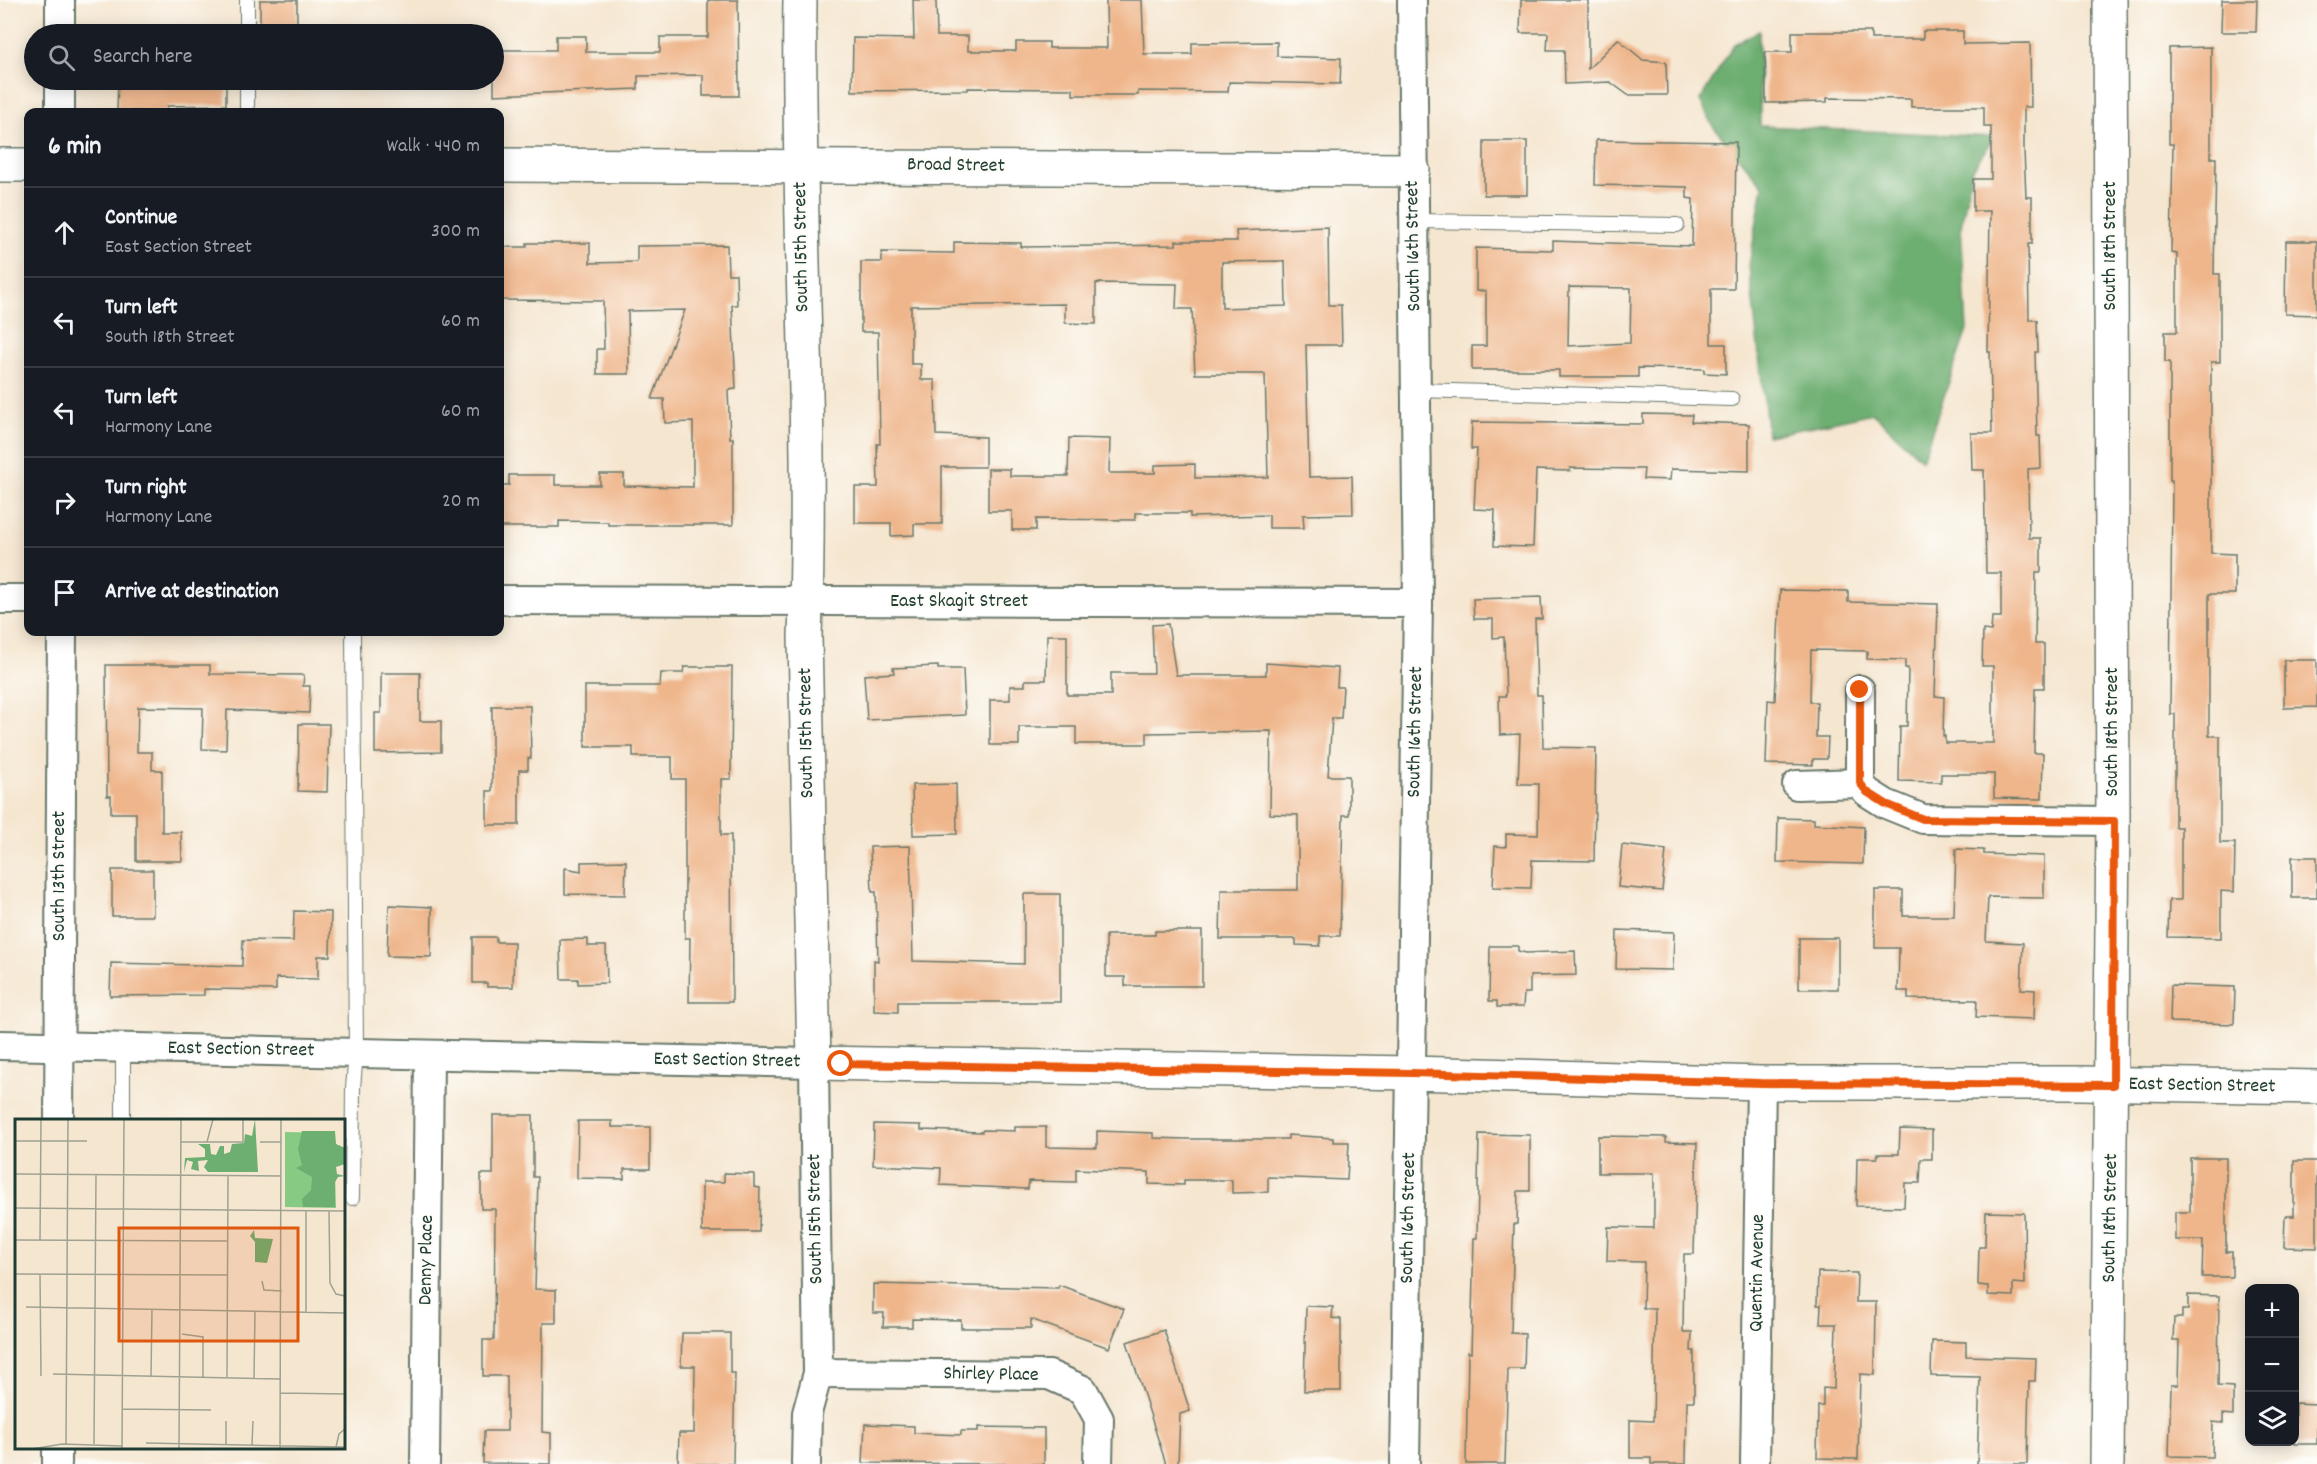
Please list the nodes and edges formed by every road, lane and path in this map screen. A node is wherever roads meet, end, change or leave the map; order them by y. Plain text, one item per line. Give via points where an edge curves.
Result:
1 (60, 0) edge
2 (247, 0) edge
3 (800, 0) edge
4 (1412, 0) edge
5 (2110, 0) edge
6 (60, 24) edge
7 (247, 24) edge
8 (60, 90) edge
9 (247, 90) edge
10 (60, 108) edge
11 (247, 108) edge
12 (0, 165) edge
13 (24, 165) edge
14 (504, 165) edge
15 (800, 165) junction
16 (1413, 170) junction
17 (1415, 221) junction
18 (1677, 225) dead end
19 (1416, 390) junction
20 (1732, 399) dead end
21 (0, 599) edge
22 (24, 599) edge
23 (504, 600) edge
24 (806, 602) junction
25 (1418, 603) junction
26 (62, 636) edge
27 (353, 636) edge
28 (1860, 690) dead end
29 (1860, 783) junction
30 (1797, 785) dead end
31 (2114, 821) junction
32 (0, 1045) edge
33 (59, 1047) junction
34 (123, 1048) junction
35 (356, 1053) junction
36 (429, 1056) junction
37 (814, 1063) junction
38 (1412, 1073) junction
39 (1761, 1083) junction
40 (2113, 1085) junction
41 (2317, 1087) edge
42 (59, 1119) edge
43 (123, 1119) edge
44 (352, 1198) dead end
45 (818, 1373) junction
46 (425, 1464) edge
47 (806, 1464) edge
48 (1098, 1464) edge
49 (1405, 1464) edge
50 (1755, 1464) edge
51 (2107, 1464) edge

1 - 6 street
2 - 7 lane
3 - 15 street, South 15th Street
4 - 16 street, South 16th Street
5 - 31 street, South 18th Street
8 - 10 street
9 - 11 lane
12 - 13 street
14 - 15 street, Broad Street
15 - 16 street, Broad Street
15 - 24 street, South 15th Street
16 - 17 street, South 16th Street
17 - 18 lane
17 - 19 street, South 16th Street
19 - 20 lane
19 - 25 street, South 16th Street
21 - 22 street
23 - 24 street, East Skagit Street
24 - 25 street, East Skagit Street
24 - 37 street, South 15th Street
25 - 38 street, South 16th Street
26 - 33 street, South 13th Street
27 - 35 lane
28 - 29 street
29 - 30 street
29 - 31 street via 1886,804 1923,819
31 - 40 street, South 18th Street
32 - 33 street, East Section Street
33 - 34 street, East Section Street
33 - 42 street, South 13th Street
34 - 35 street, East Section Street
34 - 43 lane
35 - 36 street, East Section Street
35 - 44 lane
36 - 37 street, East Section Street
36 - 46 street, Denny Place
37 - 38 street, East Section Street
37 - 45 street, South 15th Street
38 - 39 street, East Section Street
38 - 49 street, South 16th Street
39 - 40 street, East Section Street
39 - 50 street, Quentin Avenue
40 - 41 street, East Section Street
40 - 51 street, South 18th Street
45 - 47 street, South 15th Street via 807,1413
45 - 48 street, Shirley Place via 1049,1375 1083,1390 1099,1419

